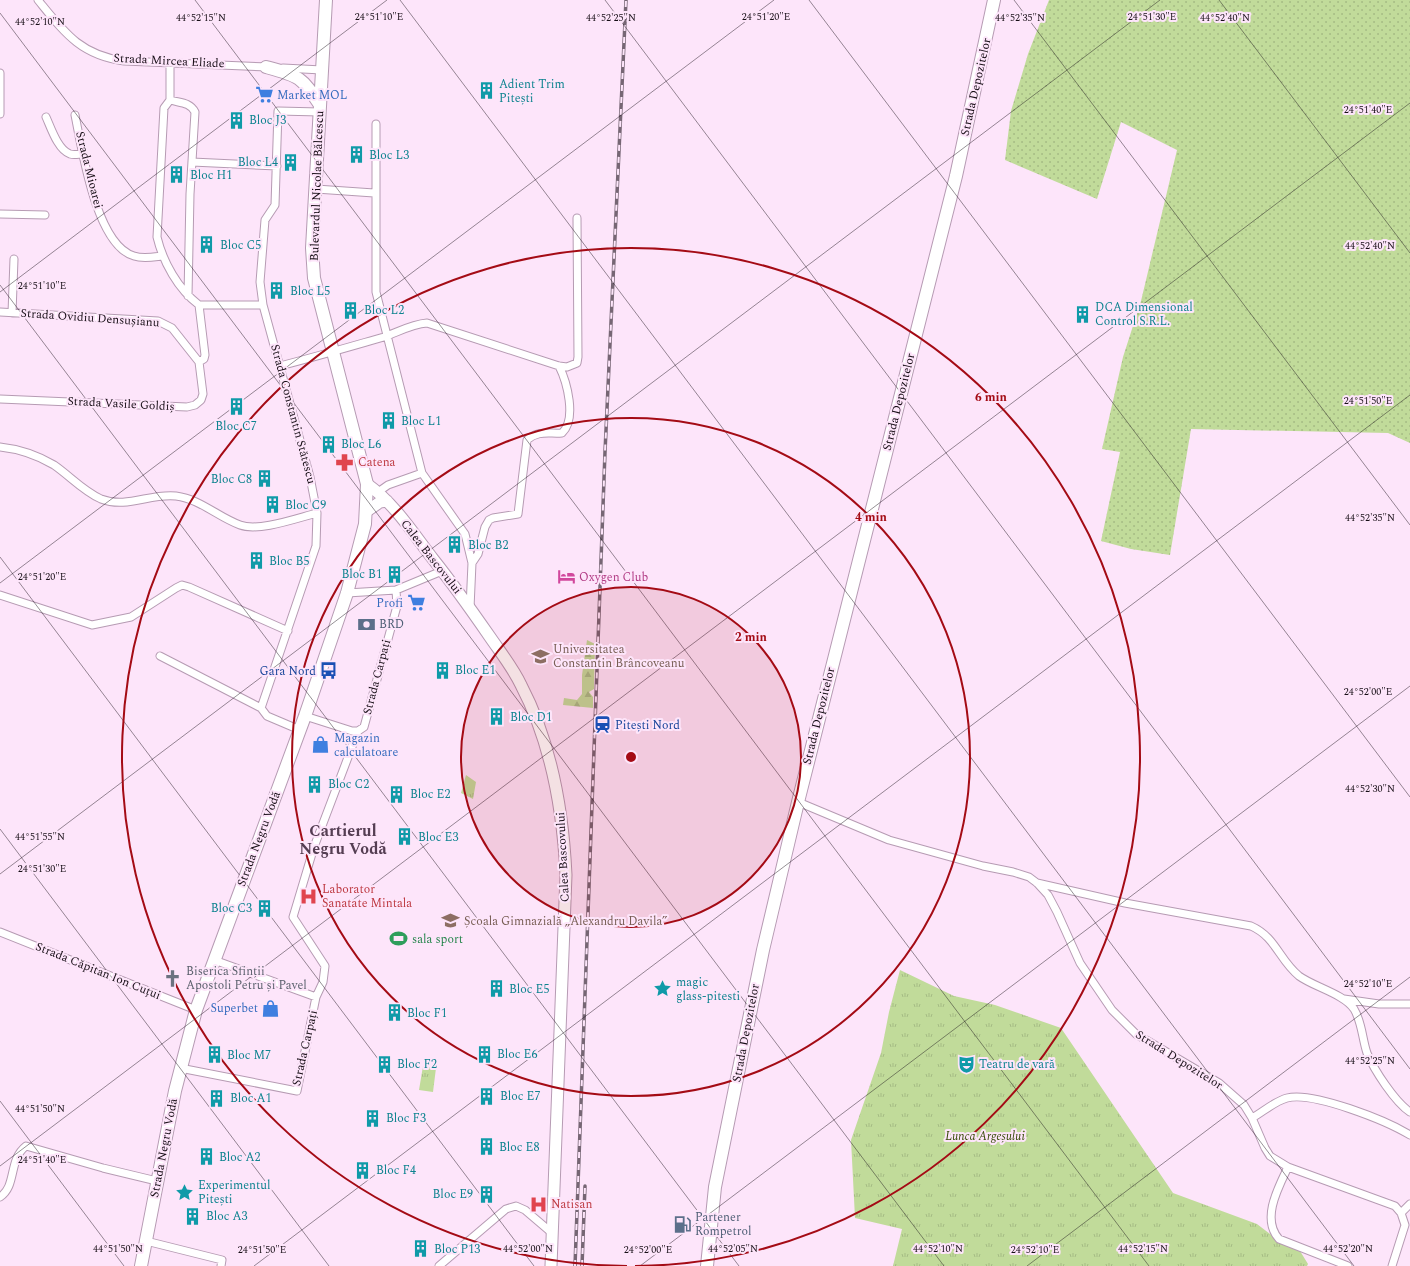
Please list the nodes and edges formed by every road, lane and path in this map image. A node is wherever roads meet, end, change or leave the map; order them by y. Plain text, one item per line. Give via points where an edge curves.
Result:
1 (38, 0) edge
2 (326, 0) edge
3 (994, 0) edge
4 (170, 63) junction
5 (266, 67) junction
6 (322, 70) junction
7 (0, 73) edge
8 (170, 100) junction
9 (320, 109) junction
10 (0, 114) edge
11 (75, 115) dead end
12 (46, 117) dead end
13 (376, 124) dead end
14 (83, 154) junction
15 (192, 162) junction
16 (277, 166) junction
17 (316, 189) junction
18 (374, 193) junction
19 (0, 214) edge
20 (45, 215) dead end
21 (577, 218) dead end
22 (162, 256) junction
23 (14, 259) dead end
24 (188, 296) junction
25 (199, 305) junction
26 (263, 305) junction
27 (0, 312) edge
28 (12, 313) junction
29 (386, 336) junction
30 (333, 352) junction
31 (199, 362) junction
32 (280, 366) junction
33 (559, 366) junction
34 (0, 399) edge
35 (0, 446) edge
36 (422, 473) junction
37 (367, 484) junction
38 (378, 492) junction
39 (387, 501) junction
40 (367, 511) junction
41 (317, 513) junction
42 (472, 563) junction
43 (442, 570) junction
44 (396, 590) junction
45 (347, 593) junction
46 (0, 595) edge
47 (470, 608) junction
48 (288, 631) junction
49 (160, 656) dead end
50 (261, 708) junction
51 (305, 716) junction
52 (300, 730) junction
53 (358, 731) junction
54 (798, 802) junction
55 (1037, 883) junction
56 (0, 932) edge
57 (214, 960) junction
58 (316, 997) junction
59 (1342, 999) junction
60 (1410, 1004) edge
61 (196, 1010) junction
62 (180, 1068) junction
63 (1410, 1112) edge
64 (1252, 1118) junction
65 (1410, 1135) edge
66 (1288, 1167) junction
67 (157, 1181) junction
68 (0, 1197) edge
69 (1410, 1204) edge
70 (1401, 1213) junction
71 (552, 1232) junction
72 (146, 1241) junction
73 (141, 1266) edge
74 (221, 1266) edge
75 (439, 1266) edge
76 (551, 1266) edge
77 (707, 1266) edge
78 (1348, 1266) edge
79 (1392, 1266) edge

1 - 4 street, Strada Mircea Eliade via 71,38 91,52 119,60
2 - 6 main road, Bulevardul Nicolae Bălcescu
3 - 54 main road, Strada Depozitelor via 954,185
4 - 5 street, Strada Mircea Eliade
4 - 8 street
5 - 6 street, Strada Mircea Eliade
5 - 9 main road via 303,80
6 - 9 main road, Bulevardul Nicolae Bălcescu
7 - 10 street
8 - 15 street via 187,104 195,112
8 - 22 street via 164,108 157,237
9 - 16 street, Strada Constantin Stătescu via 278,111
9 - 17 main road, Bulevardul Nicolae Bălcescu
11 - 14 street, Strada Mioarei
12 - 14 street via 56,139 65,150 69,154
13 - 18 street
14 - 22 street, Strada Mioarei via 97,208 114,239 126,252 135,257
15 - 16 street
15 - 24 street
16 - 26 street, Strada Constantin Stătescu via 275,205 265,220 260,282
17 - 18 street
17 - 30 main road, Bulevardul Nicolae Bălcescu via 312,248 314,278
18 - 29 street via 375,281
19 - 20 street
21 - 33 street via 577,364
22 - 24 street
23 - 28 street
24 - 25 street
25 - 26 street
25 - 31 street via 205,355 204,360
26 - 32 street, Strada Constantin Stătescu
27 - 28 street, Strada Ovidiu Densușianu
28 - 31 street, Strada Ovidiu Densușianu via 158,321 172,328
29 - 30 street
29 - 33 street via 415,323 427,323
29 - 36 street
30 - 32 street
30 - 37 main road, Bulevardul Nicolae Bălcescu
31 - 34 street, Strada Vasile Goldiș via 203,394 196,405 187,407
32 - 41 street, Strada Constantin Stătescu
33 - 42 street via 568,389 568,428 562,433 533,434 527,440 518,514 489,520 478,554
35 - 41 street via 35,455 101,499 116,503 176,496 206,507 241,526 253,527
36 - 38 street via 388,485
36 - 42 street via 465,534
37 - 38 street, Calea Bascovului
37 - 40 main road, Strada Negru Vodă
38 - 39 street, Calea Bascovului
39 - 40 street via 380,502
39 - 43 street, Calea Bascovului
40 - 45 main road, Strada Negru Vodă
41 - 48 street, Strada Constantin Stătescu via 316,546
42 - 47 street
43 - 44 street
43 - 47 street, Calea Bascovului
44 - 45 street
44 - 53 street, Strada Carpați via 397,606 364,728
45 - 51 main road, Strada Negru Vodă
46 - 48 street via 92,625 131,617 182,585
47 - 71 street, Calea Bascovului via 524,690 546,748 562,813 566,875
48 - 50 street, Strada Constantin Stătescu
49 - 50 street
50 - 52 street via 267,716
51 - 52 main road, Strada Negru Vodă
51 - 53 street
52 - 57 main road, Strada Negru Vodă
53 - 58 street, Strada Carpați via 314,847 293,917 325,966 323,982
54 - 55 street, Strada Depozitelor via 889,840 1013,872 1029,877
54 - 77 main road, Strada Depozitelor via 763,950 715,1187
55 - 59 street, Strada Depozitelor via 1125,903 1251,926 1272,940 1289,966 1300,976
55 - 64 street, Strada Depozitelor via 1048,895 1080,963 1112,1010 1136,1034 1219,1083 1244,1105
56 - 61 street, Strada Căpitan Ion Cuțui
57 - 58 street, Strada Carpați
57 - 61 main road, Strada Negru Vodă
58 - 62 street, Strada Carpați via 297,1091
59 - 60 street via 1378,1004
59 - 63 street via 1353,1007 1368,1054 1387,1086
61 - 62 main road, Strada Negru Vodă
62 - 67 main road, Strada Negru Vodă
64 - 65 street via 1287,1098 1314,1099 1375,1118
64 - 66 street, Strada Depozitelor via 1270,1156
66 - 70 street, Strada Depozitelor via 1385,1201
66 - 78 street via 1273,1207 1272,1229 1275,1234 1279,1239
67 - 68 street via 26,1146 20,1150 14,1162 6,1193
67 - 72 main road, Strada Negru Vodă
69 - 70 street
70 - 79 street via 1405,1225
71 - 75 street via 525,1210 516,1206 506,1209
71 - 76 street, Calea Bascovului
72 - 73 main road, Strada Negru Vodă
72 - 74 street via 222,1260

